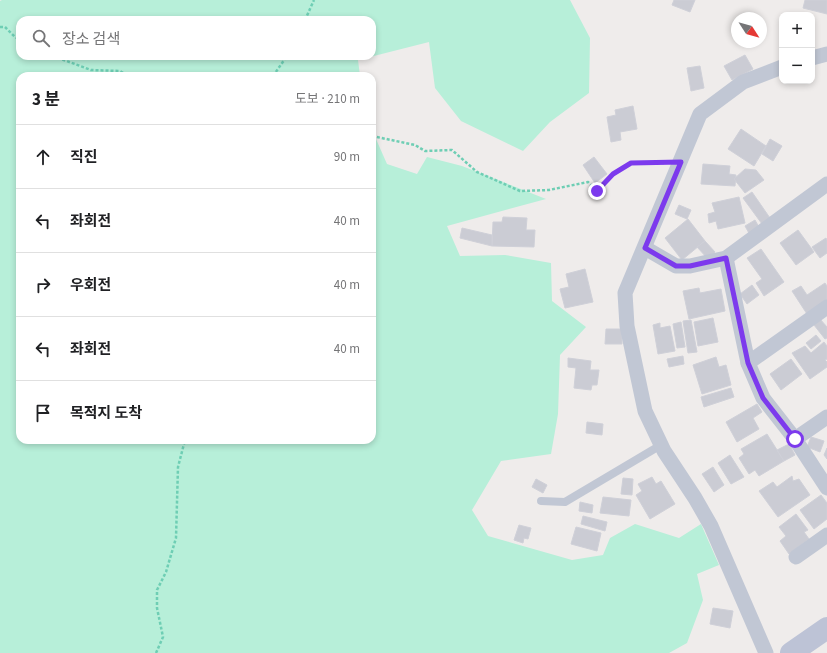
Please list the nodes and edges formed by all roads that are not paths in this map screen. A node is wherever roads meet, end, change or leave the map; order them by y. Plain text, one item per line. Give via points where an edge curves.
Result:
1 (827, 54) edge
2 (815, 57) edge
3 (779, 68) edge
4 (827, 184) edge
5 (645, 248) junction
6 (726, 258) junction
7 (827, 308) edge
8 (748, 363) junction
9 (827, 417) edge
10 (795, 439) junction
11 (661, 445) junction
12 (827, 488) edge
13 (541, 501) dead end
14 (827, 535) edge
15 (796, 557) dead end
16 (827, 628) edge
17 (766, 653) edge
18 (791, 653) edge

1 - 2 street
3 - 5 street via 743,82 700,114
4 - 6 street
5 - 6 street via 676,266 690,266
5 - 11 street via 625,294 627,326 645,411
6 - 8 street
7 - 8 street
8 - 10 street via 763,398
9 - 10 street
10 - 12 street
11 - 13 lane via 565,502
11 - 17 street via 711,526
14 - 15 street
16 - 18 street

